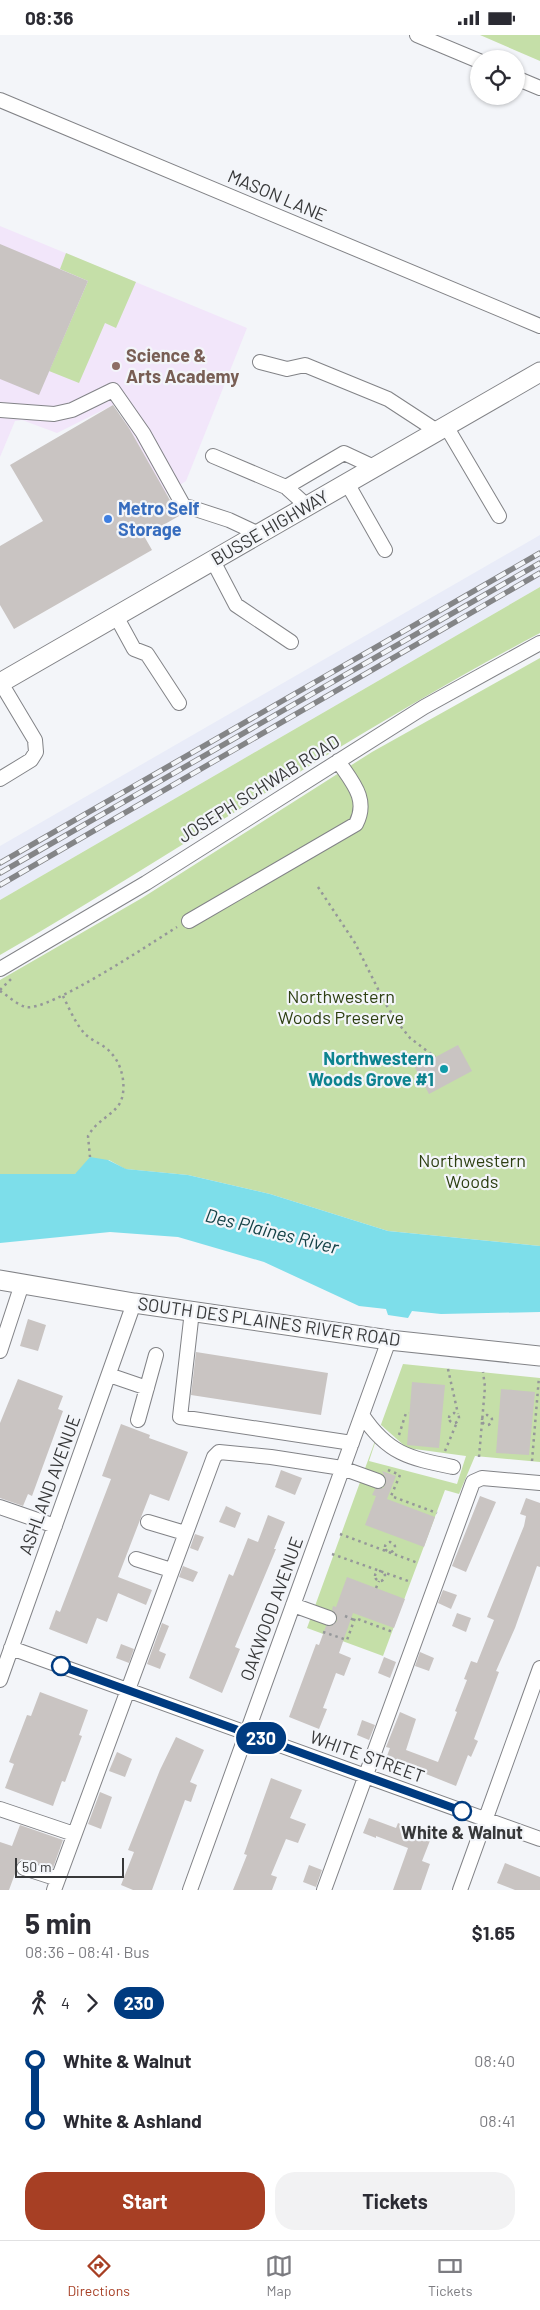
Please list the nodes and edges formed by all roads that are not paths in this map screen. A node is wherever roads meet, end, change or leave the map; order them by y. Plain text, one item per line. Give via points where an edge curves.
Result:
1 (417, 35) edge
2 (470, 57) edge
3 (525, 81) edge
4 (540, 88) edge
5 (0, 100) edge
6 (540, 326) edge
7 (260, 361) dead end
8 (540, 372) edge
9 (0, 410) edge
10 (441, 429) junction
11 (213, 457) dead end
12 (374, 467) junction
13 (347, 483) junction
14 (286, 487) junction
15 (307, 506) junction
16 (498, 516) dead end
17 (259, 534) junction
18 (385, 550) dead end
19 (213, 561) junction
20 (116, 616) junction
21 (290, 643) dead end
22 (540, 643) edge
23 (0, 683) edge
24 (179, 703) dead end
25 (338, 761) junction
26 (0, 779) edge
27 (189, 921) road end
28 (0, 969) edge
29 (0, 1280) edge
30 (22, 1284) junction
31 (134, 1303) junction
32 (7, 1308) edge
33 (192, 1311) junction
34 (389, 1340) junction
35 (0, 1351) edge
36 (156, 1355) dead end
37 (540, 1356) edge
38 (109, 1375) junction
39 (147, 1388) junction
40 (362, 1415) junction
41 (138, 1420) dead end
42 (352, 1443) junction
43 (453, 1467) dead end
44 (342, 1468) junction
45 (373, 1480) road end
46 (540, 1483) edge
47 (0, 1507) edge
48 (148, 1522) dead end
49 (55, 1525) junction
50 (185, 1533) junction
51 (136, 1559) dead end
52 (172, 1570) junction
53 (293, 1605) junction
54 (324, 1616) road end
55 (11, 1648) junction
56 (540, 1668) edge
57 (0, 1680) edge
58 (127, 1690) junction
59 (247, 1733) junction
60 (365, 1776) junction
61 (0, 1809) edge
62 (485, 1820) junction
63 (74, 1835) junction
64 (540, 1839) edge
65 (24, 1868) dead end
66 (56, 1885) edge
67 (190, 1890) edge
68 (324, 1890) edge
69 (460, 1890) edge

1 - 2 street
3 - 4 street
5 - 6 street, MASON LANE
7 - 10 street via 287,369 305,365 388,399
8 - 10 main road, BUSSE HIGHWAY
9 - 17 street via 54,414 81,407 113,390 143,433 183,505 230,520
10 - 12 main road, BUSSE HIGHWAY
10 - 16 street
11 - 14 street
12 - 13 main road, BUSSE HIGHWAY
12 - 14 street via 344,453
13 - 15 main road, BUSSE HIGHWAY
13 - 18 street
14 - 15 street
15 - 17 main road, BUSSE HIGHWAY
17 - 19 main road, BUSSE HIGHWAY
19 - 20 main road, BUSSE HIGHWAY
19 - 21 street via 236,605
20 - 23 main road, BUSSE HIGHWAY
20 - 24 street via 134,649 148,654
22 - 25 street, JOSEPH SCHWAB ROAD via 424,707
23 - 26 street via 35,739 36,752 31,761
25 - 27 street via 361,800 362,813 356,824
25 - 28 street, JOSEPH SCHWAB ROAD via 146,883
29 - 30 main road, SOUTH DES PLAINES RIVER ROAD
30 - 31 main road, SOUTH DES PLAINES RIVER ROAD
30 - 32 street
31 - 33 main road, SOUTH DES PLAINES RIVER ROAD
31 - 38 street, ASHLAND AVENUE
32 - 35 street
33 - 34 main road, SOUTH DES PLAINES RIVER ROAD
33 - 42 street via 180,1417
34 - 37 main road, SOUTH DES PLAINES RIVER ROAD
34 - 40 street, OAKWOOD AVENUE
36 - 39 street
38 - 39 street
38 - 49 street, ASHLAND AVENUE
39 - 41 street
40 - 42 street, OAKWOOD AVENUE
40 - 43 street via 398,1453
42 - 44 street, OAKWOOD AVENUE
44 - 45 street
44 - 50 street via 219,1452 214,1457
44 - 53 street, OAKWOOD AVENUE
46 - 60 street via 482,1478 473,1482
47 - 49 street
48 - 50 street
49 - 55 street, ASHLAND AVENUE
50 - 52 street
51 - 52 street
52 - 58 street
53 - 54 street
53 - 59 street, OAKWOOD AVENUE
55 - 57 street, ASHLAND AVENUE
55 - 58 street, WHITE STREET
56 - 62 street
58 - 59 street, WHITE STREET
58 - 63 street
59 - 60 street, WHITE STREET
59 - 67 street, OAKWOOD AVENUE
60 - 62 street, WHITE STREET
60 - 68 street
61 - 63 street
62 - 64 street, WHITE STREET
62 - 69 street
63 - 66 street
65 - 66 street

